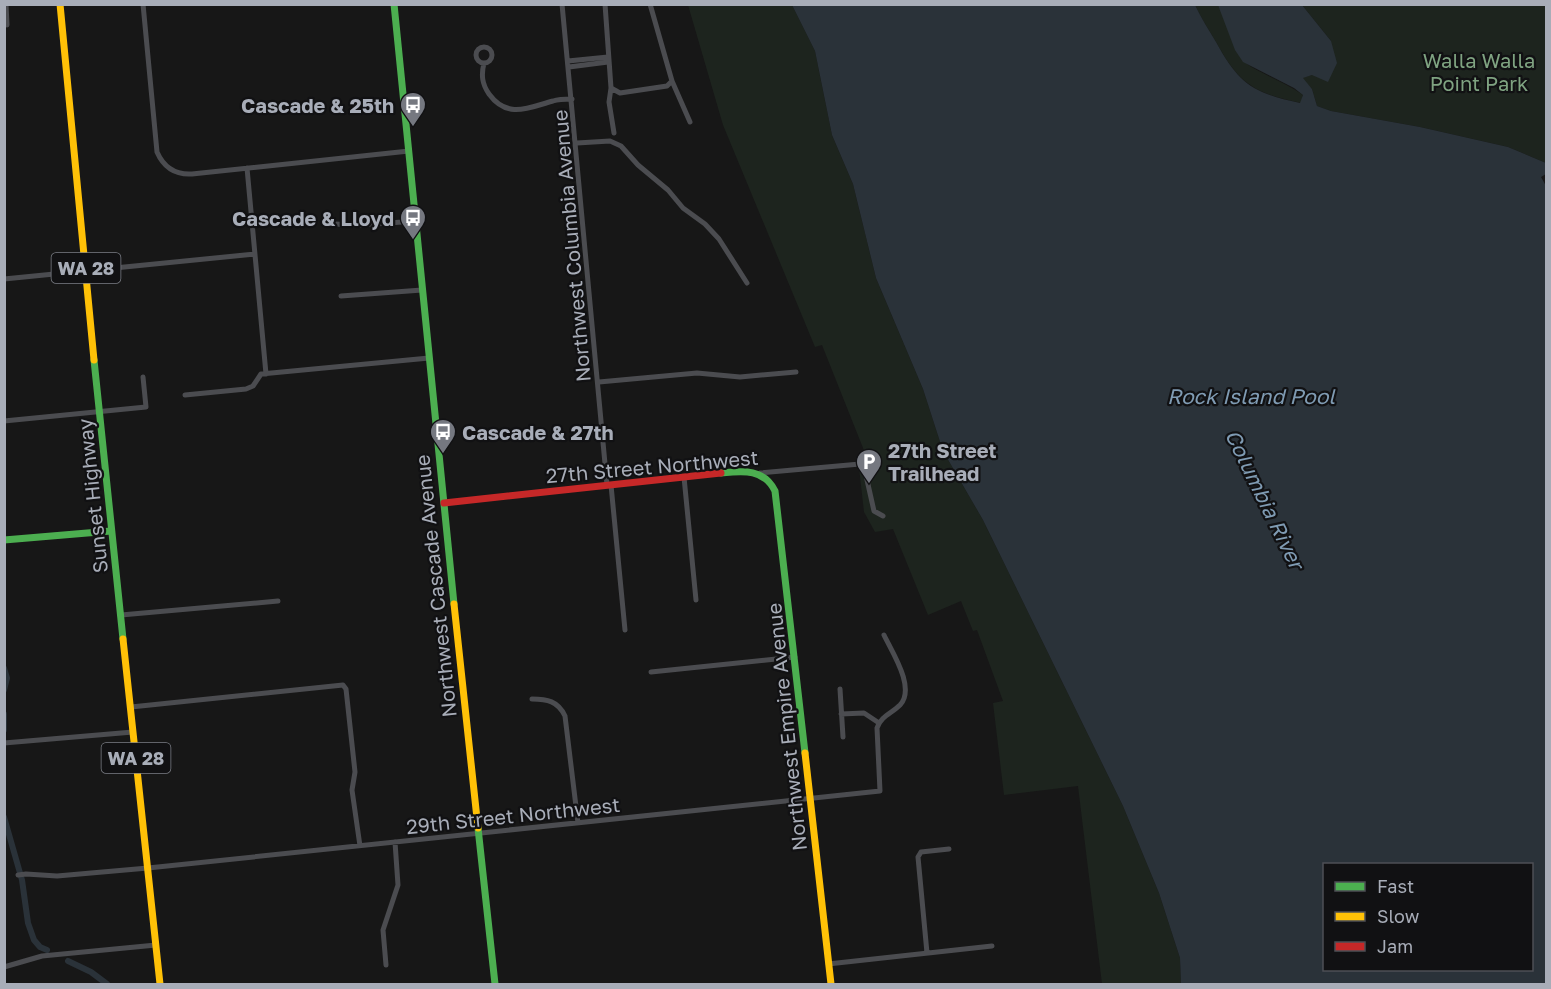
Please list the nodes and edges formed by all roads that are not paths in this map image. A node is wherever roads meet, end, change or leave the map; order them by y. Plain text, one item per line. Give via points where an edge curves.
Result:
1 (6, 4) edge
2 (60, 4) edge
3 (143, 4) edge
4 (394, 4) edge
5 (562, 4) edge
6 (605, 4) edge
7 (650, 4) edge
8 (7, 25) dead end
9 (608, 59) junction
10 (484, 63) dead end
11 (569, 64) junction
12 (672, 81) junction
13 (611, 88) junction
14 (572, 99) junction
15 (690, 122) dead end
16 (614, 133) dead end
17 (577, 143) junction
18 (409, 151) junction
19 (247, 168) junction
20 (416, 221) junction
21 (334, 224) dead end
22 (255, 254) junction
23 (86, 270) junction
24 (4, 279) edge
25 (747, 283) dead end
26 (422, 290) junction
27 (341, 296) dead end
28 (429, 358) junction
29 (796, 372) dead end
30 (266, 374) junction
31 (143, 377) dead end
32 (599, 382) junction
33 (185, 395) dead end
34 (100, 412) junction
35 (4, 421) edge
36 (760, 473) junction
37 (684, 477) junction
38 (609, 485) junction
39 (444, 503) junction
40 (883, 516) dead end
41 (111, 531) junction
42 (4, 540) edge
43 (696, 600) dead end
44 (278, 601) dead end
45 (121, 615) junction
46 (625, 630) dead end
47 (884, 635) dead end
48 (795, 657) junction
49 (651, 672) dead end
50 (840, 689) dead end
51 (532, 699) dead end
52 (131, 707) junction
53 (841, 714) junction
54 (879, 723) junction
55 (134, 732) junction
56 (843, 737) dead end
57 (4, 743) edge
58 (810, 799) junction
59 (578, 823) junction
60 (478, 834) junction
61 (395, 842) junction
62 (360, 846) junction
63 (950, 849) dead end
64 (148, 868) junction
65 (18, 875) dead end
66 (156, 945) junction
67 (992, 946) dead end
68 (927, 953) junction
69 (828, 964) junction
70 (386, 965) dead end
71 (4, 967) edge
72 (160, 984) edge
73 (495, 984) edge
74 (831, 984) edge

1 - 8 street
2 - 23 main road, Sunset Highway / WA 28
3 - 19 street via 160,159 168,169 185,175
4 - 18 main road, Northwest Cascade Avenue
5 - 11 street, Northwest Columbia Avenue
6 - 9 street
7 - 12 street
9 - 11 street
9 - 13 street
10 - 14 street via 485,87 491,97 507,108 531,109 555,100
11 - 14 street, Northwest Columbia Avenue
12 - 13 street via 667,86 620,93
12 - 15 street
13 - 16 street
14 - 17 street, Northwest Columbia Avenue
17 - 25 street via 610,141 621,147 719,239
17 - 32 street, Northwest Columbia Avenue
18 - 19 street
18 - 20 main road, Northwest Cascade Avenue
19 - 22 street
20 - 21 street
20 - 26 main road, Northwest Cascade Avenue
22 - 23 street
22 - 30 street
23 - 24 street
23 - 34 main road, Sunset Highway / WA 28
26 - 27 street
26 - 28 main road, Northwest Cascade Avenue
28 - 30 street
28 - 39 main road, Northwest Cascade Avenue
29 - 32 street via 740,377 697,373
30 - 33 street via 246,389
31 - 34 street via 146,408
32 - 38 street, Northwest Columbia Avenue
34 - 35 street
34 - 41 main road, Sunset Highway / WA 28
36 - 37 main road, 27th Street Northwest via 739,471
36 - 40 street, 27th Street Northwest via 862,466 874,511
36 - 48 main road, Northwest Empire Avenue via 771,483 777,500
37 - 38 main road, 27th Street Northwest
37 - 43 street
38 - 39 main road, 27th Street Northwest
38 - 46 street, Northwest Columbia Avenue
39 - 60 main road, Northwest Cascade Avenue
41 - 42 main road
41 - 45 main road, Sunset Highway / WA 28
44 - 45 street
45 - 52 main road, Sunset Highway / WA 28
47 - 54 street via 906,690 902,703
48 - 49 street
48 - 58 main road, Northwest Empire Avenue
50 - 53 street
51 - 59 street via 556,704 565,716
52 - 55 main road, Sunset Highway / WA 28
52 - 62 street via 345,686
53 - 54 street via 864,713
53 - 56 street
54 - 58 street, 29th Street Northwest via 876,741 880,791
55 - 57 street
55 - 64 main road, Sunset Highway / WA 28
58 - 59 street, 29th Street Northwest
58 - 69 main road, Northwest Empire Avenue
59 - 60 street, 29th Street Northwest
60 - 61 street, 29th Street Northwest
60 - 73 main road, Northwest Cascade Avenue
61 - 62 street, 29th Street Northwest
61 - 70 street via 398,885 383,930
62 - 64 street, 29th Street Northwest
63 - 68 street via 921,852 918,857
64 - 65 street, 29th Street Northwest via 57,876
64 - 66 main road, Sunset Highway / WA 28
66 - 71 street via 42,956
66 - 72 main road, Sunset Highway / WA 28
67 - 68 street
68 - 69 street
69 - 74 main road, Northwest Empire Avenue

